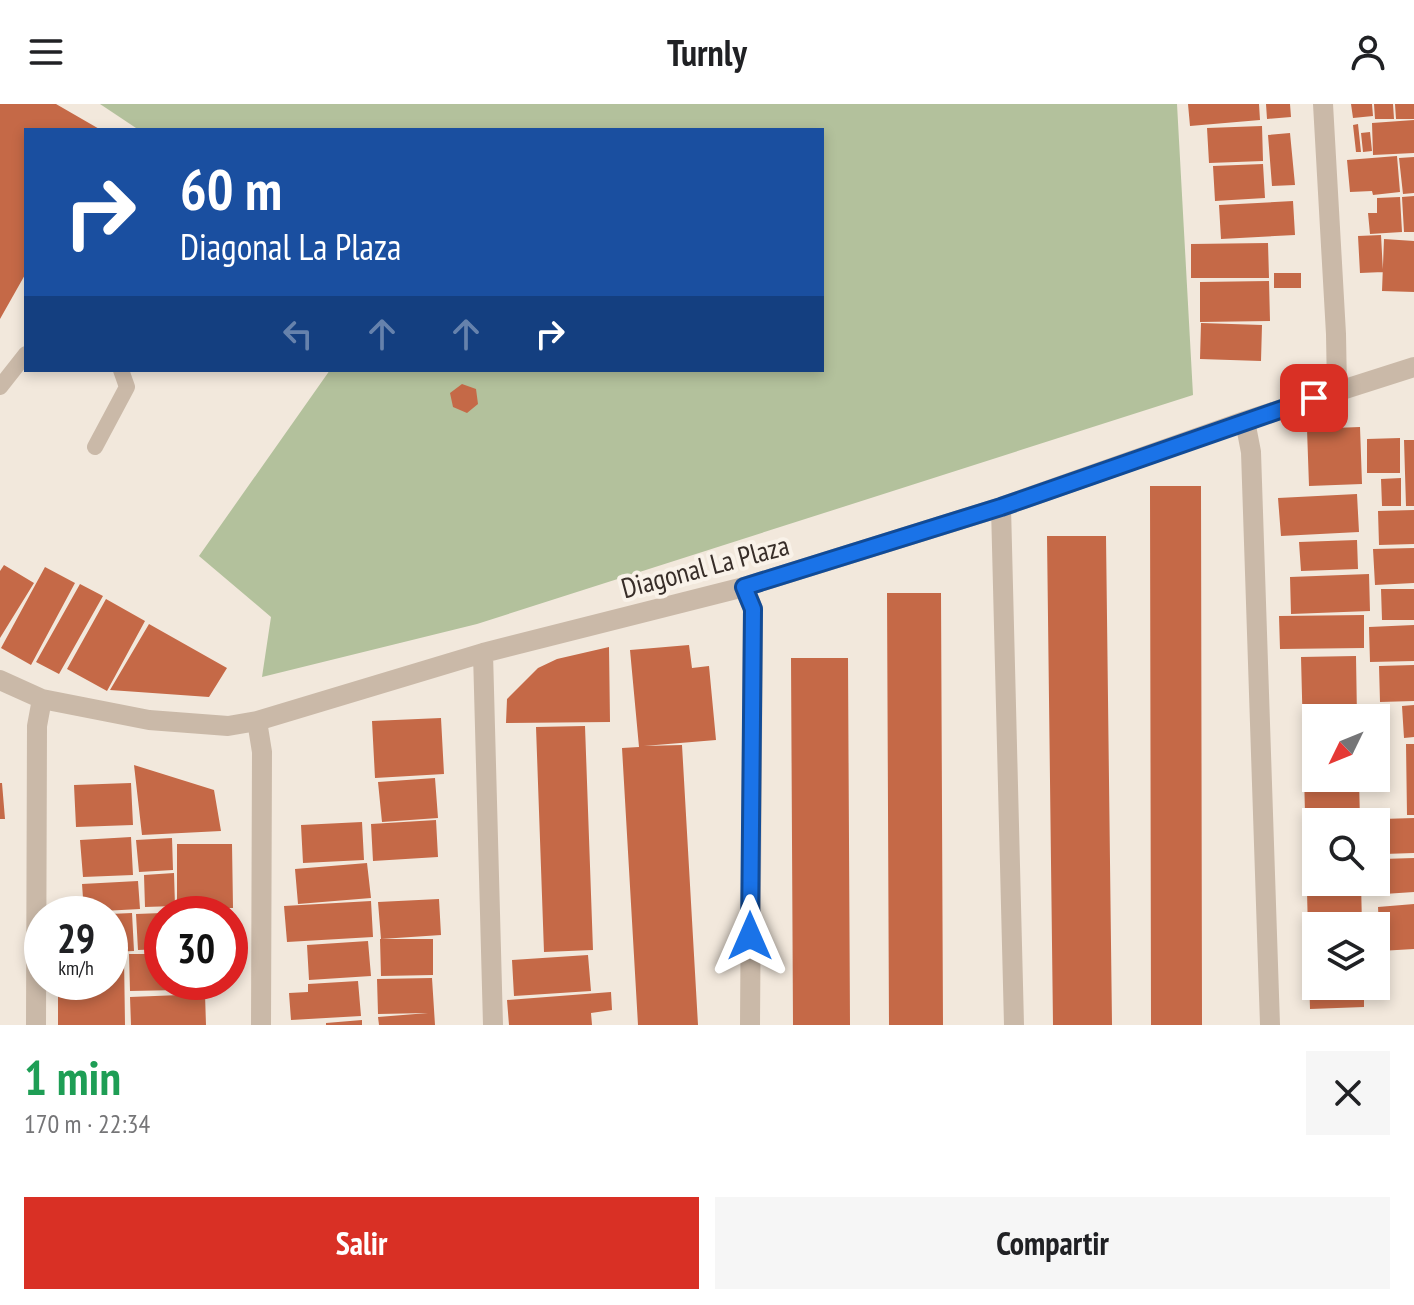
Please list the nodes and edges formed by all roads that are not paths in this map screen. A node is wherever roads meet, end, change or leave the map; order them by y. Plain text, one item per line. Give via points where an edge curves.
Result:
1 (1323, 104) edge
2 (24, 357) edge
3 (1414, 367) edge
4 (122, 372) edge
5 (0, 387) edge
6 (1337, 390) junction
7 (1245, 421) junction
8 (95, 447) dead end
9 (1001, 507) junction
10 (744, 587) junction
11 (483, 653) junction
12 (0, 680) edge
13 (42, 699) junction
14 (257, 721) junction
15 (36, 1025) edge
16 (261, 1025) edge
17 (493, 1025) edge
18 (750, 1025) edge
19 (1014, 1025) edge
20 (1270, 1025) edge

1 - 6 street
2 - 5 lane
3 - 6 street, Diagonal La Plaza
4 - 8 lane via 127,387
6 - 7 street, Diagonal La Plaza
7 - 9 street, Diagonal La Plaza
7 - 20 street via 1251,452
9 - 10 street, Diagonal La Plaza
9 - 19 street
10 - 11 street, Diagonal La Plaza
10 - 18 street via 753,609
11 - 14 street, Diagonal La Plaza
11 - 17 street
12 - 13 street, Diagonal La Plaza
13 - 14 street, Diagonal La Plaza via 149,720 228,726
13 - 15 street via 37,726
14 - 16 street via 262,752

